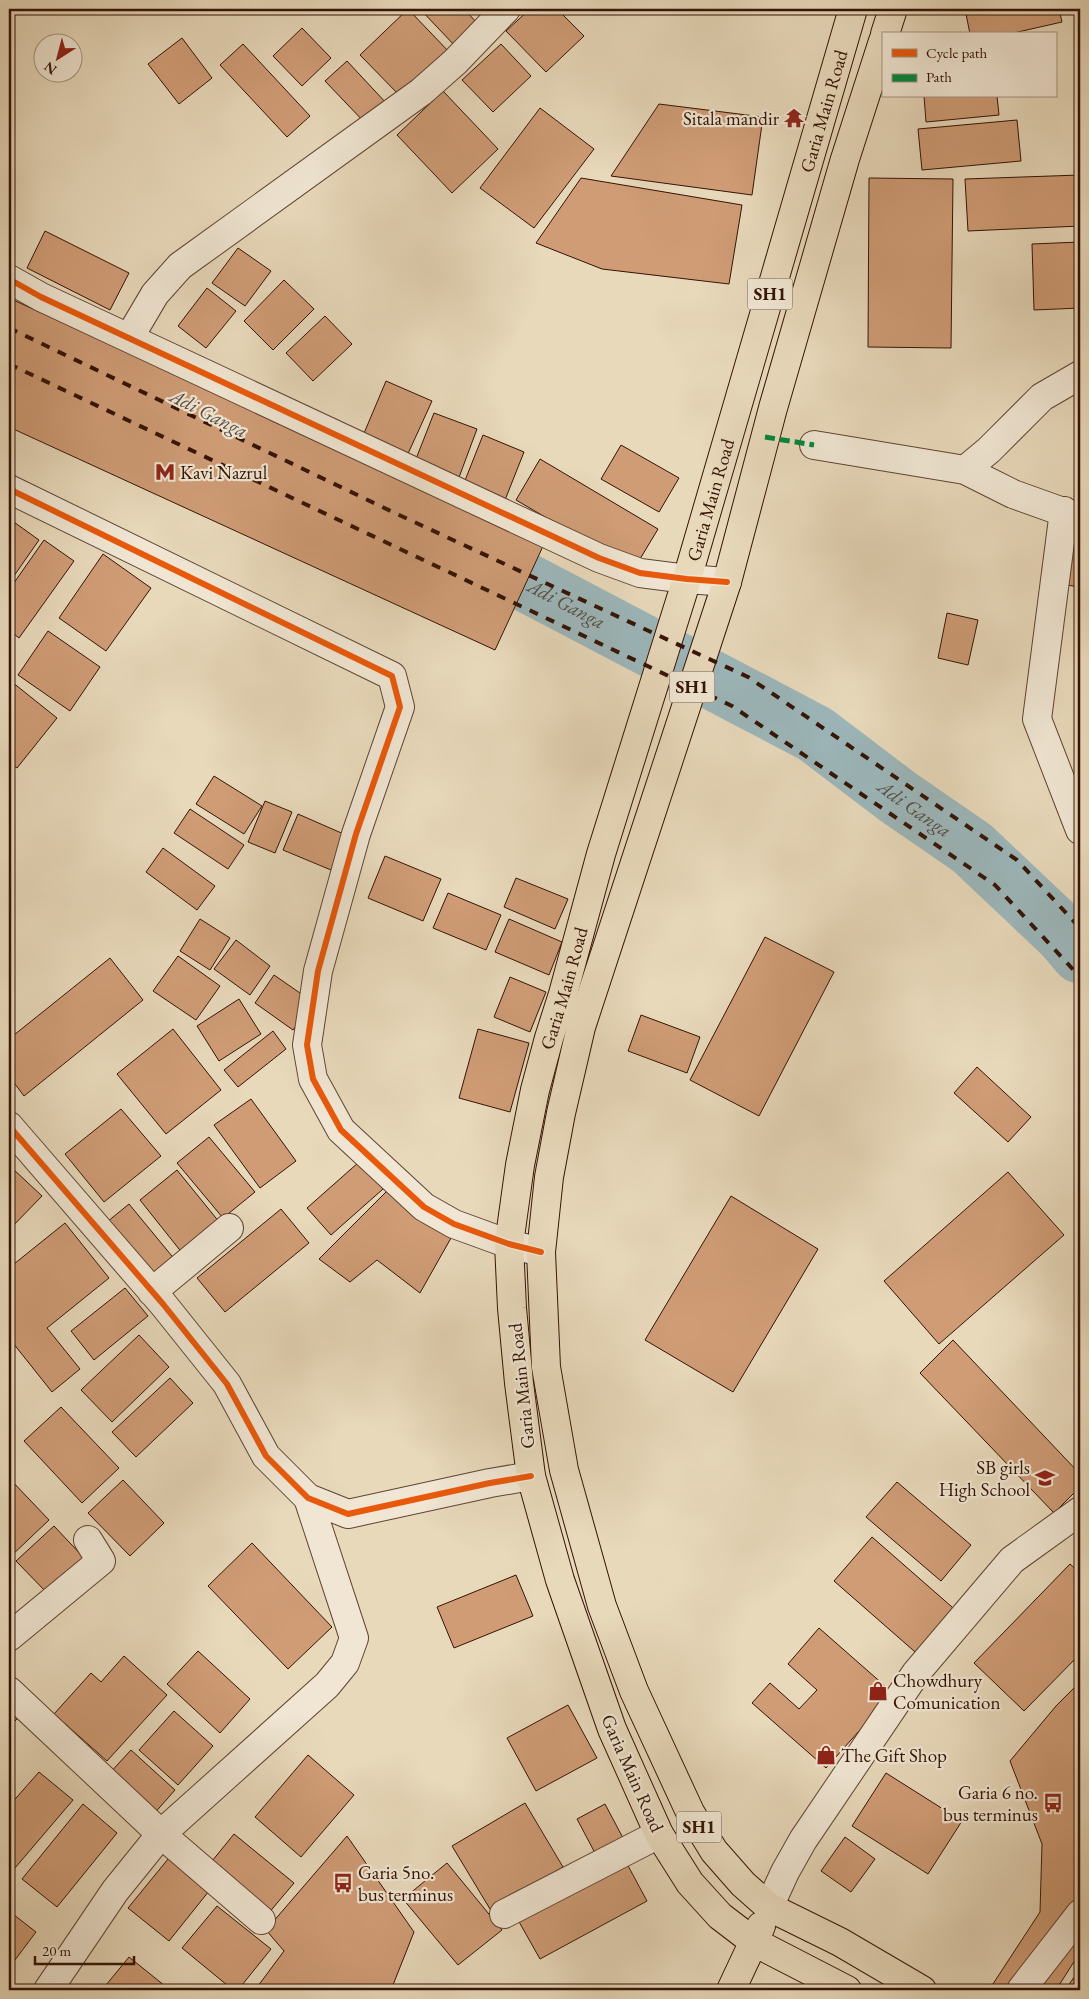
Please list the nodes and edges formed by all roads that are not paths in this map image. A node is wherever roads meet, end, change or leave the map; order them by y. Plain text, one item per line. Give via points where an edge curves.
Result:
1 (506, 9) edge
2 (853, 9) edge
3 (893, 9) edge
4 (886, 32) edge
5 (882, 44) edge
6 (9, 279) edge
7 (129, 338) junction
8 (1080, 375) edge
9 (814, 445) dead end
10 (964, 470) junction
11 (9, 489) edge
12 (1072, 514) edge
13 (687, 579) junction
14 (727, 582) junction
15 (1080, 830) edge
16 (9, 1126) edge
17 (229, 1228) dead end
18 (509, 1244) junction
19 (541, 1252) junction
20 (152, 1292) junction
21 (531, 1476) junction
22 (308, 1498) junction
23 (1080, 1511) edge
24 (88, 1540) dead end
25 (9, 1637) edge
26 (628, 1674) junction
27 (596, 1684) junction
28 (9, 1691) edge
29 (161, 1834) junction
30 (659, 1834) junction
31 (769, 1907) junction
32 (504, 1914) dead end
33 (1080, 1914) edge
34 (261, 1920) dead end
35 (754, 1942) junction
36 (48, 1990) edge
37 (730, 1990) edge
38 (847, 1990) edge
39 (922, 1990) edge
40 (1021, 1990) edge

1 - 7 street via 421,92 180,266 155,294
2 - 13 main road, Garia Main Road / SH1
3 - 4 main road
5 - 14 main road, Garia Main Road / SH1 via 773,408
6 - 7 street
7 - 13 street via 599,558 640,573
8 - 10 street via 1042,397
9 - 10 street
10 - 12 street via 1013,494
11 - 18 street via 392,676 400,707 356,834 318,971 306,1045 313,1079 341,1130 424,1207 454,1224
12 - 15 street via 1037,718
13 - 14 street
13 - 18 main road, Garia Main Road / SH1 via 601,854 535,1090
14 - 19 main road, Garia Main Road / SH1 via 581,1026 549,1177
16 - 20 street
17 - 20 street
18 - 19 street
18 - 21 main road, Garia Main Road / SH1 via 518,1382
19 - 26 main road, Garia Main Road / SH1 via 546,1367 564,1470 602,1606
20 - 22 street via 227,1384 266,1456
21 - 22 street via 348,1514
21 - 27 main road, Garia Main Road / SH1 via 560,1580
22 - 29 street via 354,1638 345,1663 327,1685
23 - 31 street via 1012,1560 916,1673 803,1840
24 - 25 street via 101,1561
26 - 27 main road
26 - 31 main road, Garia Main Road / SH1 via 690,1812 714,1850 743,1884
27 - 30 main road, Garia Main Road / SH1 via 612,1729
28 - 29 street
29 - 34 street
29 - 36 street via 115,1891
30 - 32 street
30 - 35 main road, Garia Main Road / SH1 via 690,1883 720,1916
31 - 35 main road
31 - 39 main road, Garia Main Road via 840,1942
33 - 40 street
35 - 37 main road
35 - 38 main road, Garia Main Road

